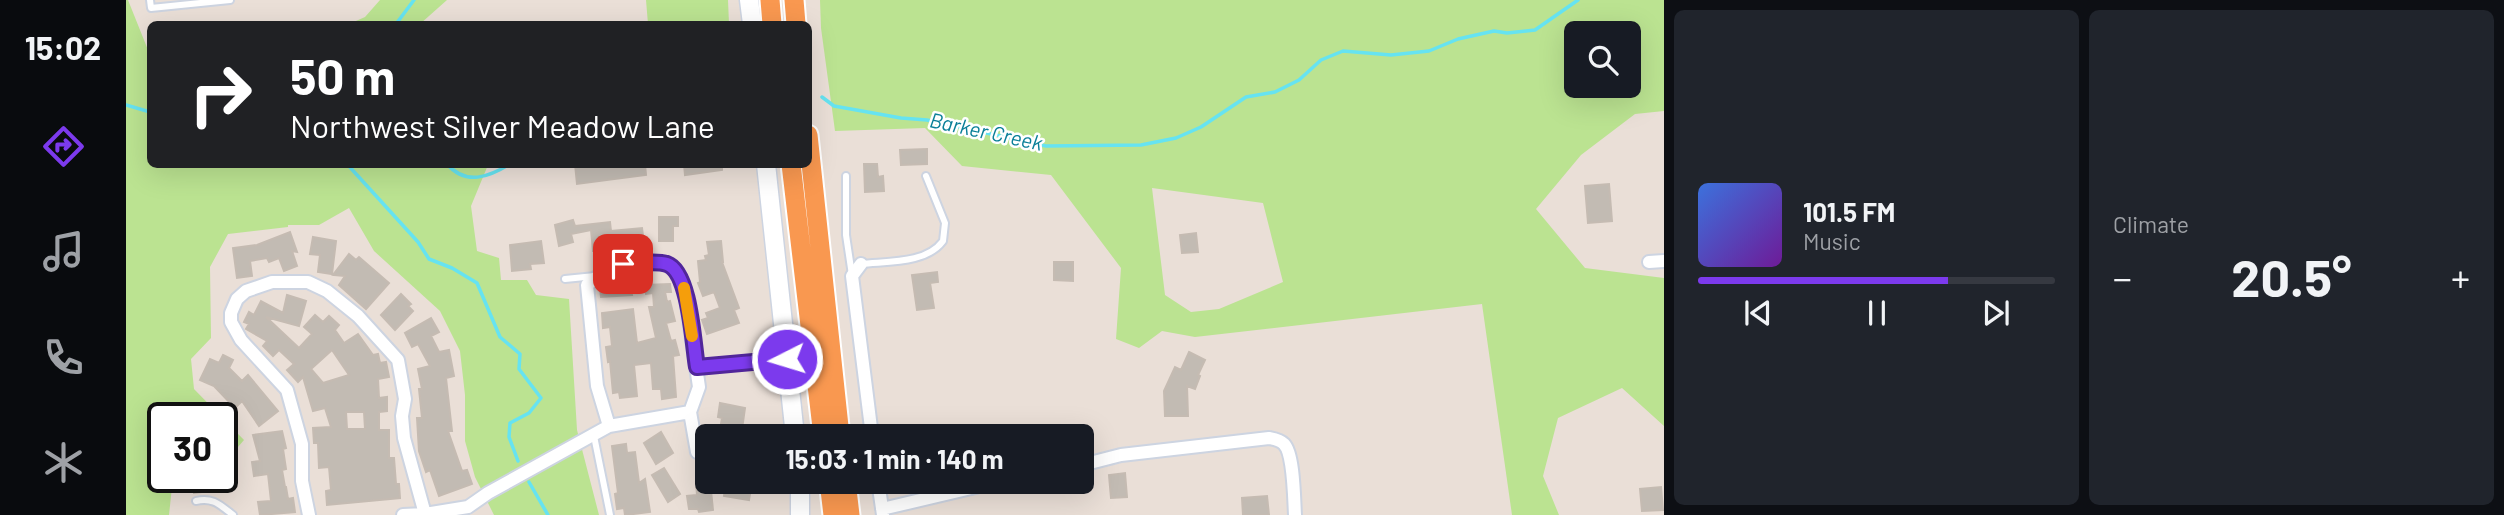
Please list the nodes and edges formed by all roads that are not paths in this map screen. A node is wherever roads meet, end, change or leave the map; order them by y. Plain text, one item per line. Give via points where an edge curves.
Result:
1 (150, 0) edge
2 (230, 0) edge
3 (749, 0) edge
4 (770, 0) edge
5 (794, 0) edge
6 (752, 21) edge
7 (772, 21) edge
8 (796, 21) edge
9 (766, 168) edge
10 (791, 168) edge
11 (812, 168) edge
12 (846, 176) dead end
13 (926, 176) dead end
14 (1664, 261) edge
15 (1649, 262) dead end
16 (861, 264) joint
17 (597, 276) junction
18 (852, 276) junction
19 (565, 279) dead end
20 (787, 359) junction
21 (697, 367) junction
22 (690, 412) junction
23 (794, 424) edge
24 (821, 424) edge
25 (839, 424) edge
26 (870, 424) edge
27 (609, 426) junction
28 (594, 436) junction
29 (695, 441) edge
30 (1094, 462) edge
31 (800, 494) edge
32 (831, 494) edge
33 (848, 494) edge
34 (880, 494) edge
35 (952, 494) edge
36 (196, 501) dead end
37 (883, 512) edge
38 (425, 514) edge
39 (233, 515) edge
40 (309, 515) edge
41 (402, 515) edge
42 (610, 515) edge
43 (800, 515) edge
44 (834, 515) edge
45 (850, 515) edge
46 (1295, 515) edge

1 - 2 lane via 151,8
3 - 6 main road
4 - 7 highway
5 - 8 highway
9 - 20 main road
10 - 24 highway
11 - 25 highway
12 - 18 lane via 846,235
13 - 16 lane via 945,223 938,247 918,257
14 - 15 street
16 - 18 street
17 - 19 lane
17 - 21 street via 623,264 666,263 676,270 684,285
17 - 27 street via 587,285 588,314 597,386
18 - 26 street
20 - 21 street
20 - 23 main road
21 - 22 street via 699,387
22 - 27 street
22 - 29 street
27 - 28 street
28 - 38 street via 468,507
28 - 42 lane
30 - 46 street via 1121,455 1278,440 1289,457
31 - 43 main road
32 - 44 highway
33 - 45 highway
34 - 37 street
35 - 37 street
36 - 39 lane via 209,499
38 - 40 street via 404,438 405,399 398,360 358,316 327,291 308,282 272,282 237,299 231,322 241,340 287,390 302,444 302,481
38 - 41 street

